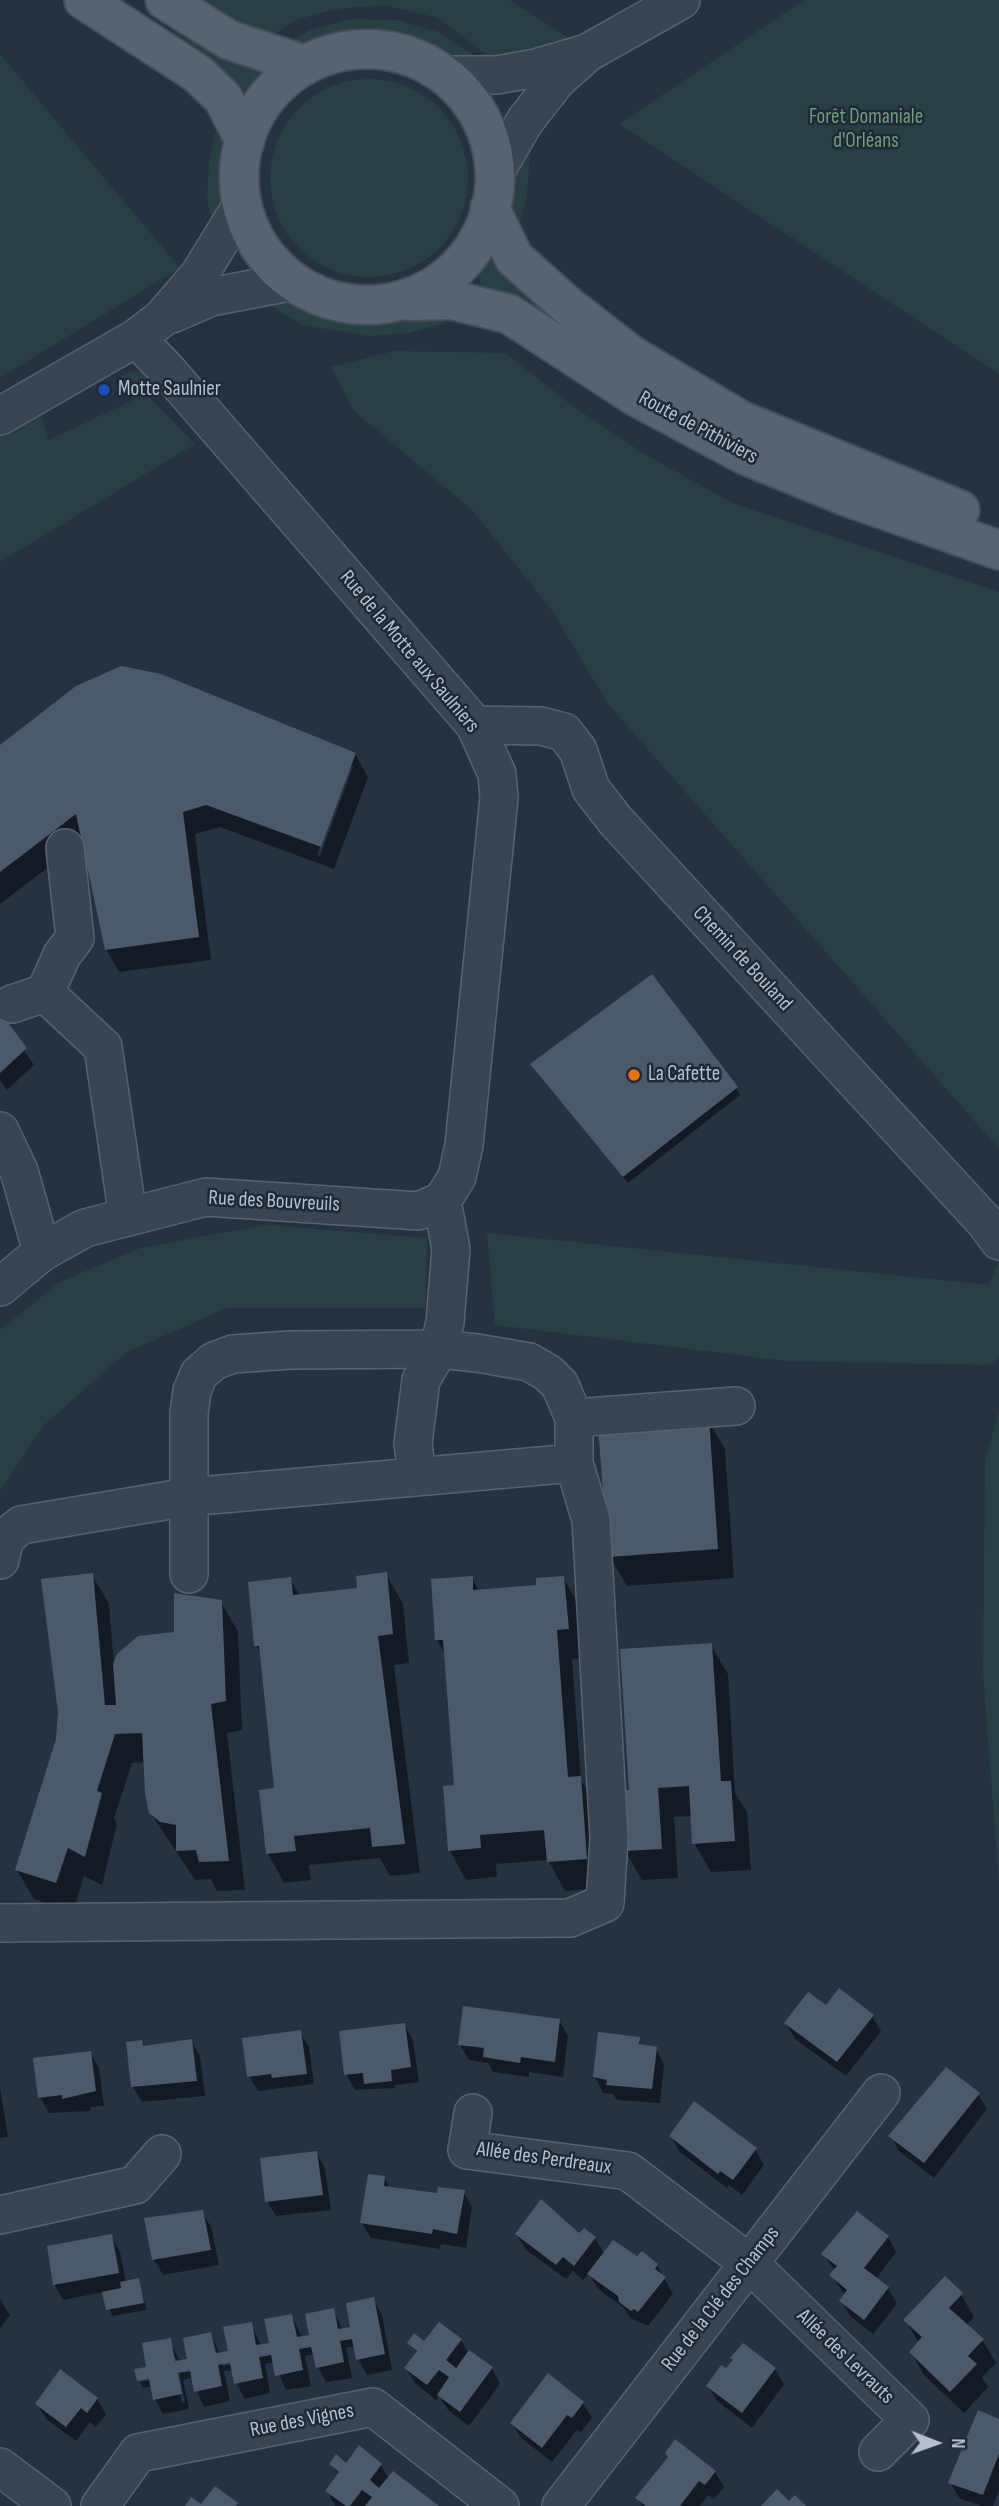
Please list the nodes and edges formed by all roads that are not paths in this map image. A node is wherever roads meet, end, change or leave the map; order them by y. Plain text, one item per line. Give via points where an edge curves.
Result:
1 (83, 0) edge
2 (165, 0) edge
3 (681, 0) edge
4 (587, 53) junction
5 (302, 64) junction
6 (443, 75) junction
7 (245, 141) junction
8 (492, 191) junction
9 (242, 205) junction
10 (294, 281) junction
11 (407, 301) junction
12 (148, 329) junction
13 (0, 416) edge
14 (999, 526) edge
15 (999, 550) edge
16 (475, 725) junction
17 (65, 848) dead end
18 (0, 1131) edge
19 (442, 1201) junction
20 (128, 1217) junction
21 (999, 1241) edge
22 (42, 1252) junction
23 (0, 1287) edge
24 (439, 1349) junction
25 (736, 1406) dead end
26 (574, 1418) junction
27 (574, 1463) junction
28 (417, 1475) junction
29 (188, 1497) junction
30 (0, 1560) edge
31 (190, 1574) dead end
32 (0, 1923) edge
33 (881, 2093) dead end
34 (473, 2113) dead end
35 (162, 2154) dead end
36 (0, 2215) edge
37 (749, 2263) junction
38 (878, 2452) dead end
39 (0, 2467) edge
40 (52, 2506) edge
41 (100, 2506) edge
42 (500, 2506) edge
43 (561, 2506) edge

1 - 7 main road via 198,74 223,98
2 - 5 main road via 229,40
3 - 4 street
4 - 6 street via 497,75
4 - 8 street via 557,80 525,121
5 - 6 main road via 333,51 376,47 410,55
5 - 7 main road via 276,85 251,119
6 - 8 main road via 458,84 484,120
7 - 9 main road via 238,162
8 - 11 main road via 480,241 444,282
8 - 14 main road, Route de Pithiviers via 513,258 631,355 742,421
9 - 10 main road via 247,227 276,270
9 - 12 street via 199,275
10 - 11 main road via 323,299 372,307
10 - 12 street via 211,297
11 - 15 main road, Route de Pithiviers via 452,300 509,314 635,396 745,455
12 - 13 street
12 - 16 street, Rue de la Motte aux Saulniers via 167,369
16 - 19 street, Rue de la Motte aux Saulniers via 498,775 499,798 464,1145 457,1177
16 - 21 street, Chemin de Bouland via 541,726 564,732 578,750 591,789 615,820
17 - 20 street via 75,938 28,999 103,1047
18 - 22 street via 19,1171
19 - 20 street, Rue des Bouvreuils via 418,1210 206,1197
19 - 24 street via 451,1249
20 - 22 street, Rue des Bouvreuils via 85,1228
22 - 23 street, Rue des Bouvreuils
24 - 26 street via 529,1362 560,1385
24 - 28 street via 421,1380 413,1443
24 - 29 street via 290,1350 233,1354 214,1361 199,1374 192,1391
25 - 26 street
26 - 27 street
27 - 28 street
27 - 32 street via 591,1520 609,1838 605,1903 570,1918
28 - 29 street
29 - 30 street via 21,1525 5,1538
29 - 31 street
33 - 37 street, Rue de la Clé des Champs
34 - 37 street, Allée des Perdreaux via 467,2150 628,2171
35 - 36 street via 135,2185
37 - 38 street, Allée des Levrauts via 909,2420
37 - 43 street, Rue de la Clé des Champs
39 - 40 street
41 - 42 street, Rue des Vignes via 138,2453 373,2407

